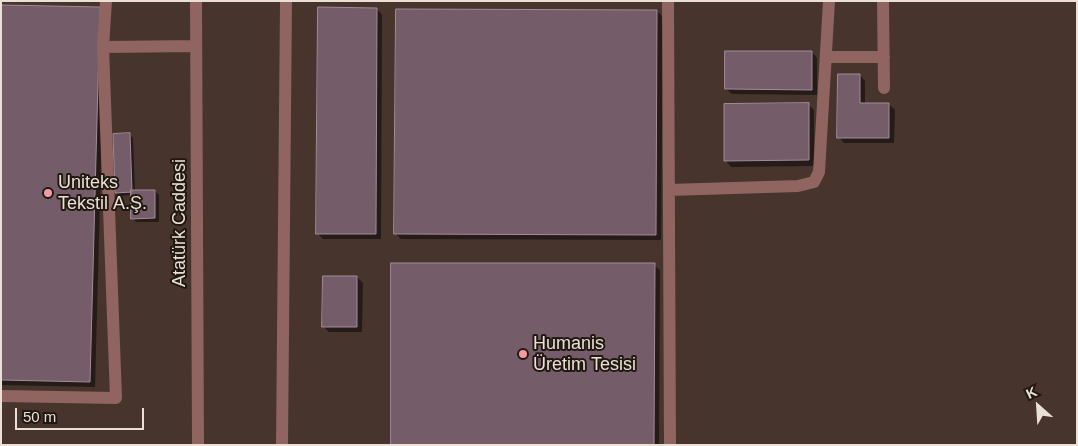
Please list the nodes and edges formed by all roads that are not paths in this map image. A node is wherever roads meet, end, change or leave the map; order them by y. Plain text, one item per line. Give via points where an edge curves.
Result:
1 (106, 1) edge
2 (196, 1) edge
3 (286, 1) edge
4 (668, 1) edge
5 (829, 1) edge
6 (883, 1) edge
7 (196, 46) junction
8 (103, 47) junction
9 (884, 56) junction
10 (826, 57) junction
11 (884, 88) dead end
12 (669, 190) junction
13 (1, 396) edge
14 (198, 445) edge
15 (282, 445) edge
16 (670, 445) edge

1 - 8 street
2 - 7 street, Atatürk Caddesi
3 - 15 street
4 - 12 street
5 - 10 street
6 - 9 street
7 - 8 street
7 - 14 street, Atatürk Caddesi
8 - 13 street via 116,398
9 - 10 street
9 - 11 street
10 - 12 street via 819,172 814,182 798,186
12 - 16 street

